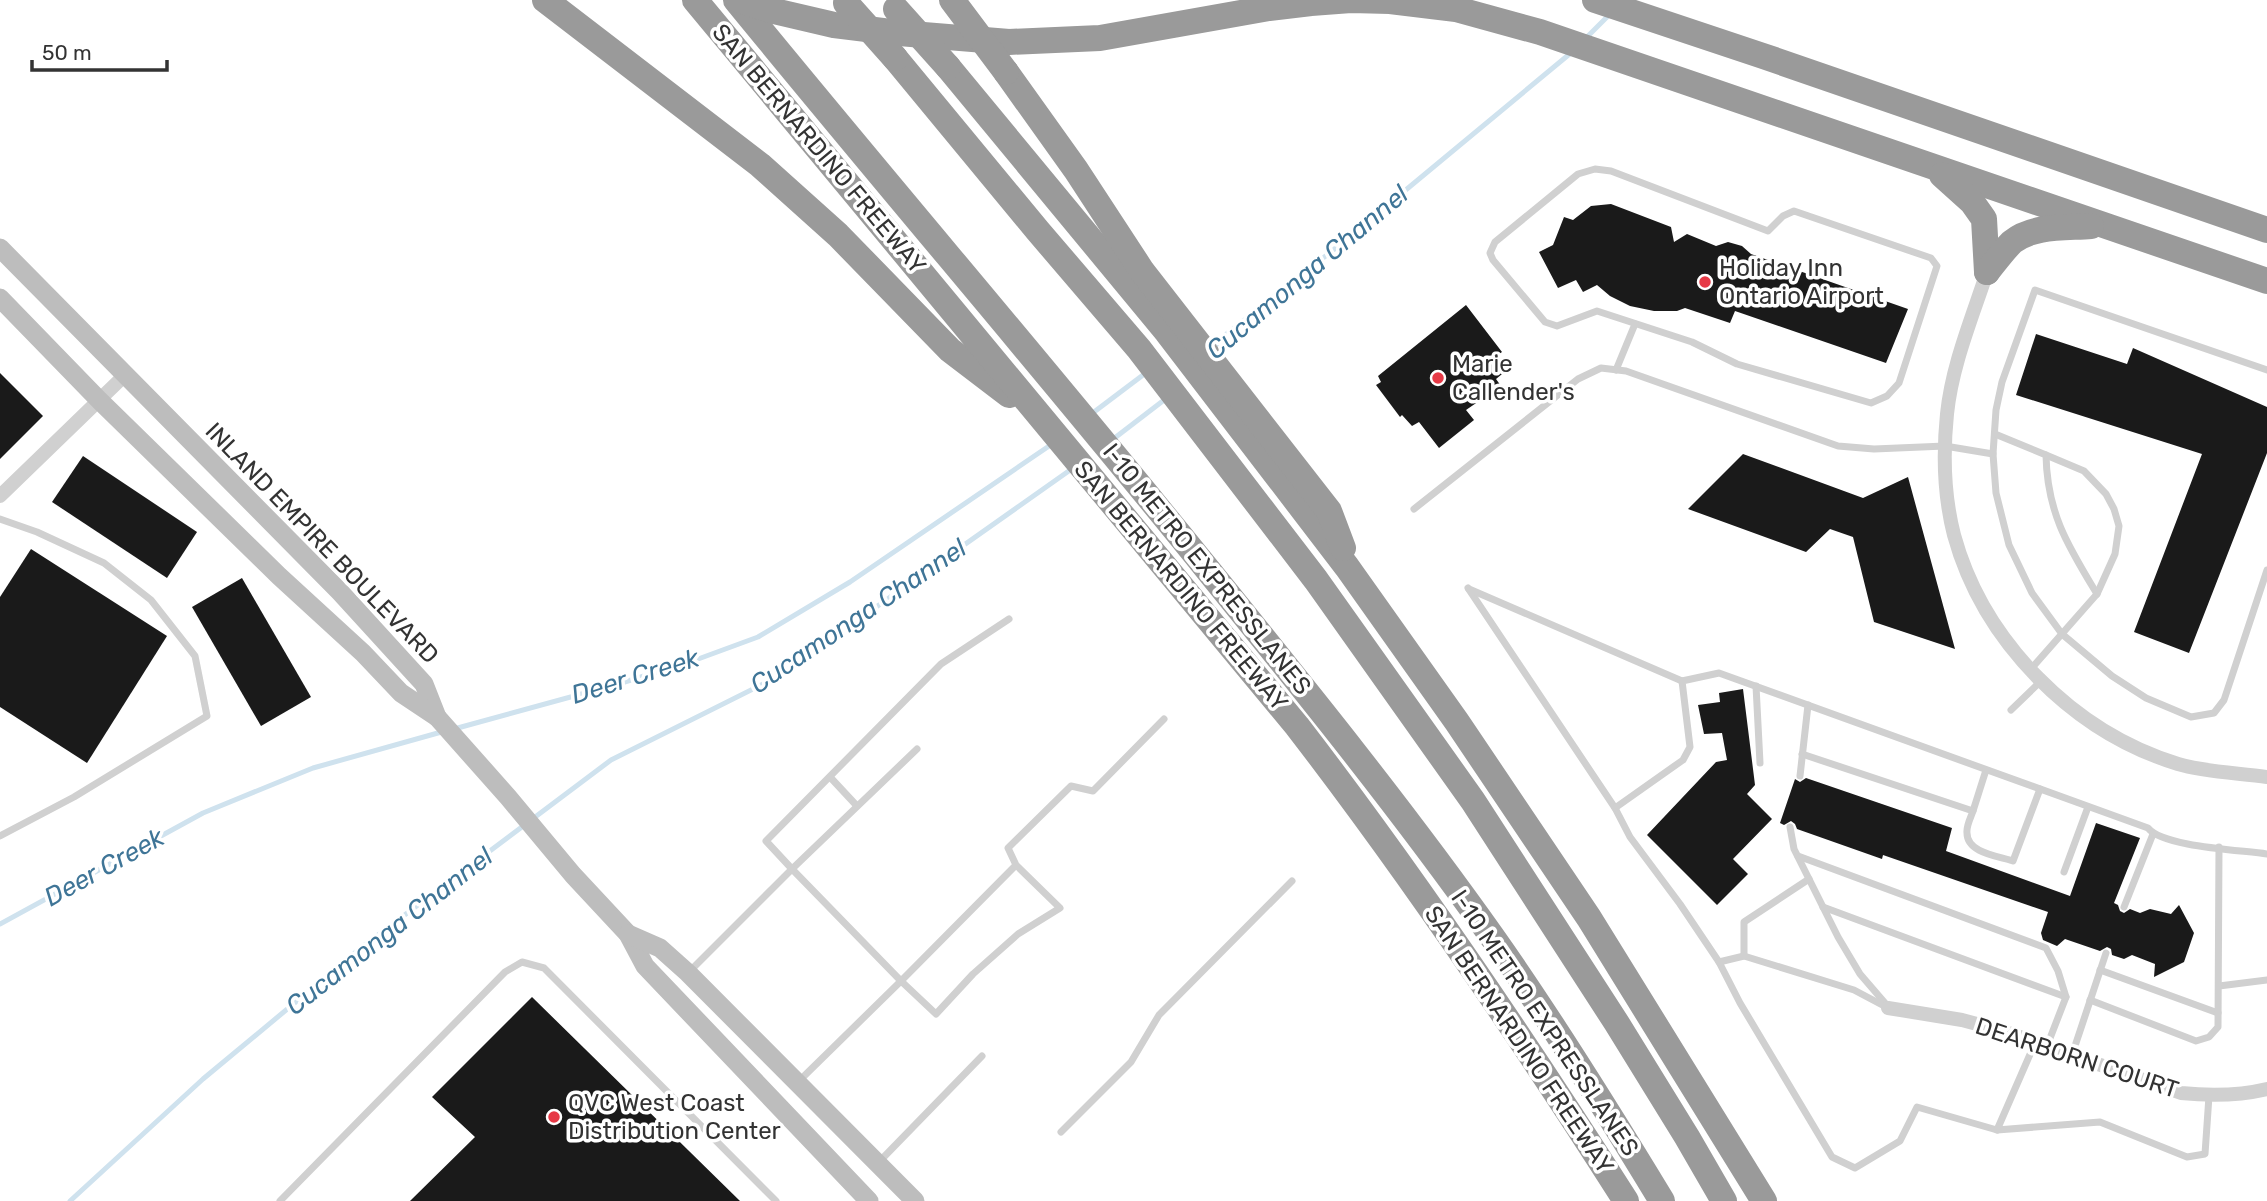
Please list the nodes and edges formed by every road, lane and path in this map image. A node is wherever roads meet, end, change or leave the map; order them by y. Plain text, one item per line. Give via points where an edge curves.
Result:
1 (545, 0) edge
2 (695, 0) edge
3 (738, 0) edge
4 (952, 0) edge
5 (1595, 0) edge
6 (844, 1) edge
7 (892, 5) edge
8 (1933, 166) junction
9 (2103, 225) junction
10 (2267, 230) edge
11 (0, 248) edge
12 (1987, 272) junction
13 (2267, 281) edge
14 (0, 298) edge
15 (1635, 324) junction
16 (1174, 325) junction
17 (1616, 370) junction
18 (2267, 370) edge
19 (125, 375) junction
20 (99, 400) junction
21 (1044, 421) junction
22 (1995, 434) junction
23 (1945, 446) junction
24 (1993, 454) junction
25 (2046, 455) junction
26 (0, 496) edge
27 (1414, 509) dead end
28 (0, 519) edge
29 (2267, 570) edge
30 (2265, 582) edge
31 (2096, 594) junction
32 (1009, 619) dead end
33 (2062, 634) junction
34 (2030, 669) junction
35 (1682, 681) junction
36 (2041, 681) junction
37 (1756, 687) junction
38 (1808, 705) junction
39 (2011, 710) dead end
40 (436, 717) junction
41 (1164, 719) dead end
42 (917, 749) dead end
43 (1802, 754) junction
44 (1760, 763) dead end
45 (1986, 770) junction
46 (1800, 776) dead end
47 (830, 777) junction
48 (2267, 777) edge
49 (2040, 789) junction
50 (857, 806) junction
51 (2088, 807) junction
52 (1615, 808) junction
53 (1973, 811) junction
54 (1790, 827) dead end
55 (2152, 834) junction
56 (0, 835) edge
57 (2219, 847) junction
58 (2267, 854) edge
59 (1798, 856) junction
60 (1016, 865) junction
61 (792, 869) junction
62 (2064, 872) dead end
63 (1809, 879) junction
64 (1292, 881) dead end
65 (1823, 907) junction
66 (2124, 907) dead end
67 (628, 934) junction
68 (2106, 953) dead end
69 (1744, 956) junction
70 (1719, 962) junction
71 (2100, 970) junction
72 (688, 972) junction
73 (2267, 980) edge
74 (901, 981) junction
75 (2219, 986) junction
76 (2066, 997) junction
77 (2090, 1000) junction
78 (1888, 1007) junction
79 (2218, 1013) junction
80 (2041, 1045) junction
81 (2071, 1055) junction
82 (982, 1056) dead end
83 (797, 1083) junction
84 (2267, 1089) edge
85 (2209, 1096) junction
86 (1997, 1130) junction
87 (1061, 1132) dead end
88 (878, 1164) junction
89 (280, 1201) edge
90 (776, 1201) edge
91 (869, 1201) edge
92 (915, 1201) edge
93 (1626, 1201) edge
94 (1662, 1201) edge
95 (1724, 1201) edge
96 (1764, 1201) edge

1 - 21 highway via 760,165 838,235 950,350
2 - 21 highway, SAN BERNARDINO FREEWAY
3 - 8 highway via 834,25 1009,42 1100,38 1269,8 1351,0 1456,9 1540,32
3 - 94 highway, I-10 METRO EXPRESSLANES via 1310,695 1515,972
4 - 16 highway, bridge via 1076,170
5 - 10 highway
6 - 95 highway, bridge via 1139,349 1316,580 1473,801 1616,1022
7 - 16 highway, bridge
8 - 9 highway
8 - 12 highway via 1984,219
9 - 12 highway via 2024,235
9 - 13 highway
11 - 19 main road, INLAND EMPIRE BOULEVARD
12 - 23 street via 1956,367
14 - 20 main road, INLAND EMPIRE BOULEVARD
15 - 15 lane via 1692,342 1737,364 1871,403 1899,383 1937,266 1931,258 1794,211 1768,231 1611,171 1595,169 1578,174 1495,242 1490,253 1493,260 1545,322 1557,326 1597,311
15 - 17 lane
16 - 96 highway via 1457,722 1589,918
17 - 23 lane via 1838,446
17 - 27 lane via 1601,369 1578,379
18 - 22 lane via 2035,290 2002,383
19 - 20 street
19 - 40 main road, INLAND EMPIRE BOULEVARD via 415,674 424,684
20 - 26 street
20 - 40 main road, INLAND EMPIRE BOULEVARD via 401,694
21 - 93 highway, SAN BERNARDINO FREEWAY via 1359,807 1491,993
22 - 24 lane
22 - 25 lane
23 - 24 lane
23 - 34 street via 1954,534 1970,578 1991,618
24 - 33 lane via 1996,493 2009,545 2032,593
25 - 31 lane via 2051,504 2064,538
25 - 31 lane via 2084,471 2114,509 2119,526 2115,554
28 - 56 lane via 104,563 151,600 195,656 207,716 74,797
29 - 30 lane
30 - 33 lane via 2224,700 2214,713 2191,717 2146,698
31 - 33 lane
32 - 47 lane via 941,664
33 - 34 lane
34 - 36 street
35 - 37 lane via 1719,673
35 - 52 lane via 1690,747 1683,761
35 - 52 lane via 1468,588
36 - 39 lane
36 - 48 street via 2098,727 2137,749 2180,765
37 - 38 lane
37 - 44 lane
38 - 43 lane
38 - 45 lane
40 - 67 main road
41 - 60 lane via 1093,791 1071,786 1053,803 1008,848
42 - 50 lane
43 - 46 lane
43 - 53 lane
45 - 49 lane
45 - 53 lane
47 - 50 lane
47 - 61 lane via 766,841
49 - 51 lane
49 - 53 lane via 2013,861 1975,848 1966,832
50 - 61 lane
51 - 55 lane via 2148,828
51 - 62 lane
52 - 70 lane via 1630,838
54 - 59 lane
55 - 57 lane
55 - 66 lane
57 - 58 lane
57 - 75 lane
59 - 63 lane
59 - 76 lane via 2046,947
60 - 74 lane
60 - 74 lane via 1060,908 1018,934 936,1014
61 - 72 lane
61 - 74 lane
63 - 65 lane
63 - 69 lane via 1744,922
64 - 87 lane via 1159,1015 1131,1062
65 - 76 lane
65 - 78 lane via 1860,974
67 - 72 main road via 660,948
67 - 91 main road via 645,966
68 - 71 lane
69 - 70 lane
69 - 78 lane via 1854,990
70 - 86 lane via 1832,1157 1855,1168 1900,1141 1917,1107
71 - 77 lane
71 - 79 lane
72 - 83 main road
73 - 75 lane
74 - 83 lane
75 - 79 lane
76 - 80 lane
77 - 79 lane via 2196,1041 2209,1037 2218,1027
77 - 81 lane
78 - 80 street, DEARBORN COURT via 1962,1020
80 - 81 street, DEARBORN COURT
80 - 86 lane
81 - 85 street, DEARBORN COURT via 2181,1093
82 - 88 lane
83 - 88 main road
84 - 85 street, DEARBORN COURT
85 - 86 lane via 2205,1154 2187,1157 2100,1122
88 - 92 main road
89 - 90 lane via 505,972 523,962 544,968

